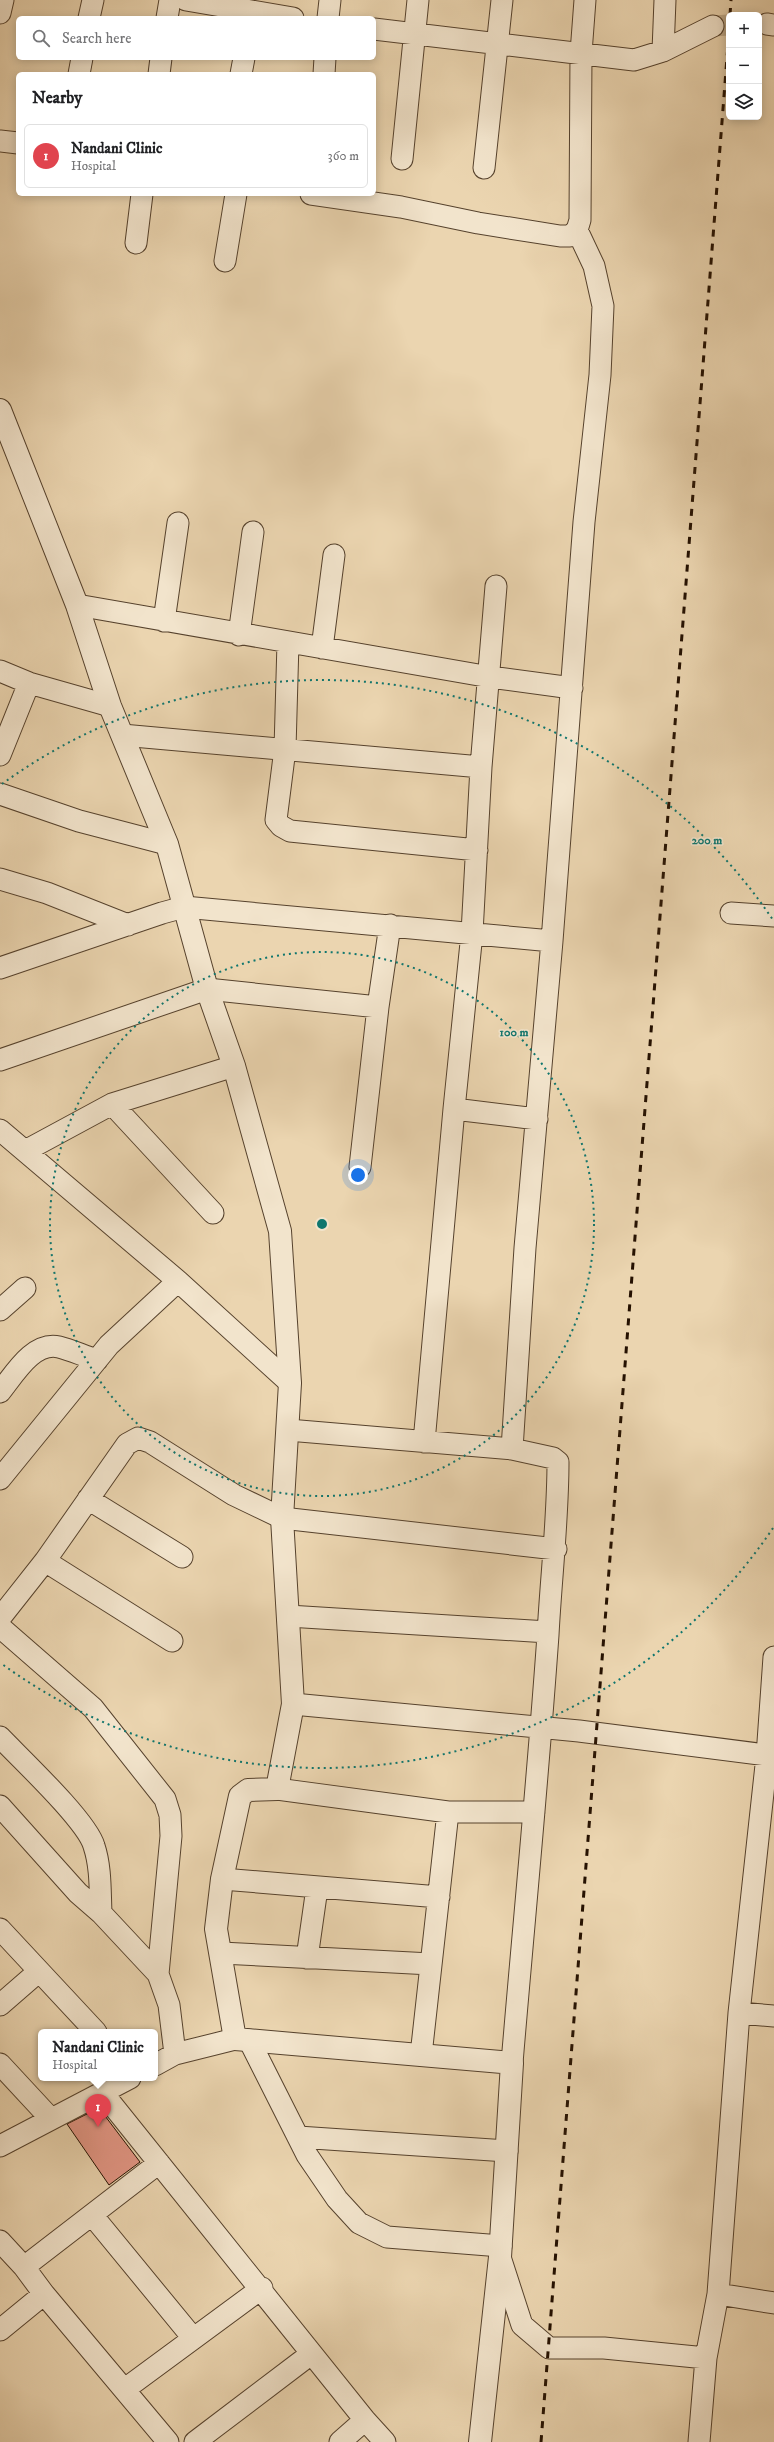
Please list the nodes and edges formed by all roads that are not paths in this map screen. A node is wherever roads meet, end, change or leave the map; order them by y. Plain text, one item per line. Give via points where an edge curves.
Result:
1 (3, 0) edge
2 (93, 0) edge
3 (170, 0) edge
4 (186, 0) edge
5 (330, 0) edge
6 (418, 0) edge
7 (502, 0) edge
8 (585, 0) edge
9 (665, 0) edge
10 (0, 13) edge
11 (251, 14) edge
12 (89, 16) edge
13 (167, 16) edge
14 (272, 16) edge
15 (328, 16) edge
16 (713, 26) tunnel mouth
17 (376, 29) edge
18 (415, 34) junction
19 (498, 44) junction
20 (663, 51) junction
21 (580, 53) junction
22 (82, 60) edge
23 (161, 60) edge
24 (244, 60) edge
25 (325, 60) edge
26 (79, 72) edge
27 (159, 72) edge
28 (241, 72) edge
29 (324, 72) edge
30 (0, 141) edge
31 (16, 143) edge
32 (402, 159) dead end
33 (484, 168) dead end
34 (142, 196) edge
35 (236, 196) edge
36 (327, 196) edge
37 (577, 230) junction
38 (136, 243) dead end
39 (226, 261) dead end
40 (0, 410) edge
41 (178, 523) dead end
42 (254, 532) dead end
43 (334, 555) dead end
44 (496, 586) dead end
45 (77, 605) junction
46 (164, 621) junction
47 (239, 635) junction
48 (288, 642) junction
49 (322, 648) junction
50 (0, 672) edge
51 (490, 677) junction
52 (29, 683) junction
53 (572, 688) junction
54 (110, 706) junction
55 (122, 735) junction
56 (285, 750) junction
57 (0, 755) edge
58 (482, 767) junction
59 (0, 794) edge
60 (167, 844) junction
61 (477, 850) junction
62 (0, 879) edge
63 (184, 907) junction
64 (731, 913) dead end
65 (774, 916) edge
66 (128, 925) junction
67 (390, 925) junction
68 (472, 933) junction
69 (552, 941) junction
70 (0, 968) edge
71 (208, 988) junction
72 (378, 1007) junction
73 (0, 1060) edge
74 (234, 1066) junction
75 (112, 1104) junction
76 (454, 1109) junction
77 (537, 1119) junction
78 (0, 1130) edge
79 (25, 1151) junction
80 (360, 1167) dead end
81 (213, 1213) dead end
82 (178, 1281) junction
83 (25, 1288) dead end
84 (0, 1310) edge
85 (108, 1346) junction
86 (290, 1382) junction
87 (0, 1392) edge
88 (288, 1430) junction
89 (424, 1442) junction
90 (512, 1449) junction
91 (0, 1478) edge
92 (88, 1499) junction
93 (273, 1514) junction
94 (556, 1549) junction
95 (182, 1557) dead end
96 (45, 1561) junction
97 (288, 1616) junction
98 (0, 1618) edge
99 (0, 1627) edge
100 (548, 1632) junction
101 (172, 1641) dead end
102 (774, 1657) edge
103 (293, 1704) junction
104 (542, 1727) junction
105 (0, 1737) edge
106 (771, 1756) edge
107 (277, 1789) junction
108 (0, 1806) edge
109 (448, 1812) junction
110 (534, 1812) junction
111 (222, 1879) junction
112 (317, 1888) junction
113 (439, 1898) junction
114 (101, 1913) junction
115 (0, 1930) edge
116 (220, 1953) junction
117 (307, 1958) junction
118 (431, 1964) junction
119 (38, 1972) junction
120 (158, 1974) junction
121 (0, 2005) edge
122 (739, 2013) junction
123 (774, 2016) edge
124 (93, 2029) edge
125 (237, 2040) junction
126 (180, 2053) junction
127 (420, 2056) junction
128 (512, 2063) junction
129 (0, 2064) edge
130 (158, 2064) edge
131 (124, 2081) edge
132 (102, 2092) junction
133 (51, 2119) junction
134 (298, 2137) junction
135 (0, 2146) edge
136 (507, 2151) junction
137 (159, 2163) junction
138 (92, 2216) junction
139 (0, 2241) edge
140 (501, 2252) junction
141 (24, 2267) junction
142 (262, 2288) junction
143 (44, 2294) junction
144 (718, 2294) junction
145 (774, 2303) edge
146 (0, 2330) edge
147 (193, 2338) junction
148 (311, 2354) junction
149 (706, 2358) junction
150 (125, 2389) junction
151 (365, 2420) junction
152 (158, 2439) edge
153 (195, 2442) edge
154 (340, 2442) edge
155 (385, 2442) edge
156 (480, 2442) edge
157 (699, 2442) edge

1 - 10 street
2 - 12 street
3 - 13 street
4 - 11 street
5 - 15 street
6 - 18 street
7 - 19 street
8 - 21 street
9 - 20 street
11 - 14 street
16 - 20 street
17 - 18 street
18 - 19 street
18 - 32 street
19 - 21 street
19 - 33 street
20 - 21 street via 634,60
21 - 37 street via 580,220
22 - 26 street
23 - 27 street
24 - 28 street
25 - 29 street
30 - 31 street
34 - 38 street
35 - 39 street
36 - 37 street via 560,236 570,236
37 - 53 street via 594,266 603,306 600,376 584,522
40 - 45 street
41 - 46 street
42 - 47 street
43 - 49 street
44 - 51 street
45 - 46 street
45 - 54 street
46 - 47 street
47 - 48 street
48 - 49 street
48 - 56 street
49 - 51 street
50 - 52 street
51 - 53 street
51 - 58 street
52 - 54 street
52 - 57 street
53 - 69 street
54 - 55 street
55 - 56 street
55 - 60 street
56 - 58 street
56 - 61 street via 276,820 290,831
58 - 61 street
59 - 60 street via 79,821
60 - 63 street
61 - 68 street
62 - 66 street via 46,893
63 - 66 street
63 - 67 street
63 - 71 street
64 - 65 street
66 - 70 street
67 - 68 street
67 - 72 street
68 - 69 street
68 - 76 street
69 - 77 street
71 - 72 street
71 - 73 street
71 - 74 street
72 - 80 street
74 - 75 street
74 - 86 street via 280,1231
75 - 79 street
75 - 81 street
76 - 77 street
76 - 89 street
77 - 90 street via 525,1248
78 - 79 street
79 - 82 street
82 - 85 street
82 - 86 street
83 - 84 street
85 - 87 street via 45,1347 29,1356
85 - 91 street
86 - 88 street
88 - 89 street
88 - 93 street
89 - 90 street
90 - 94 street via 553,1458 558,1462
92 - 93 street via 127,1444 138,1438 150,1442 234,1495
92 - 95 street
92 - 96 street
93 - 94 street
93 - 97 street
94 - 100 street
96 - 98 street
96 - 101 street
97 - 100 street
97 - 103 street
99 - 120 street via 93,1708 165,1799 170,1815 171,1836
100 - 104 street
102 - 106 street
103 - 104 street
103 - 107 street
104 - 106 street
104 - 110 street
105 - 114 street via 76,1817 94,1844 99,1868
106 - 122 street
107 - 109 street
107 - 111 street via 248,1790 240,1796
108 - 114 street via 78,1893
109 - 110 street
109 - 113 street
110 - 128 street
111 - 112 street
111 - 116 street via 216,1929
112 - 113 street
112 - 117 street
113 - 118 street
114 - 120 street
115 - 119 street
116 - 117 street
116 - 125 street
117 - 118 street
118 - 127 street
119 - 121 street
119 - 124 street
120 - 126 street via 169,2005
122 - 123 street
122 - 144 street
125 - 126 street
125 - 127 street
125 - 134 street
126 - 130 street
127 - 128 street
128 - 136 street
129 - 133 street
131 - 132 street
132 - 133 street
132 - 137 street
133 - 135 street
134 - 136 street
134 - 140 street via 337,2200 359,2223 387,2237
136 - 140 street
137 - 138 street
137 - 142 street
138 - 141 street
138 - 147 street
139 - 141 street
140 - 149 street via 522,2325 549,2348 604,2348
140 - 156 street
141 - 143 street
142 - 147 street
142 - 148 street
143 - 146 street
143 - 150 street
144 - 145 street
144 - 149 street
147 - 150 street
148 - 151 street
148 - 153 street
149 - 157 street
150 - 152 street
151 - 154 street
151 - 155 street

